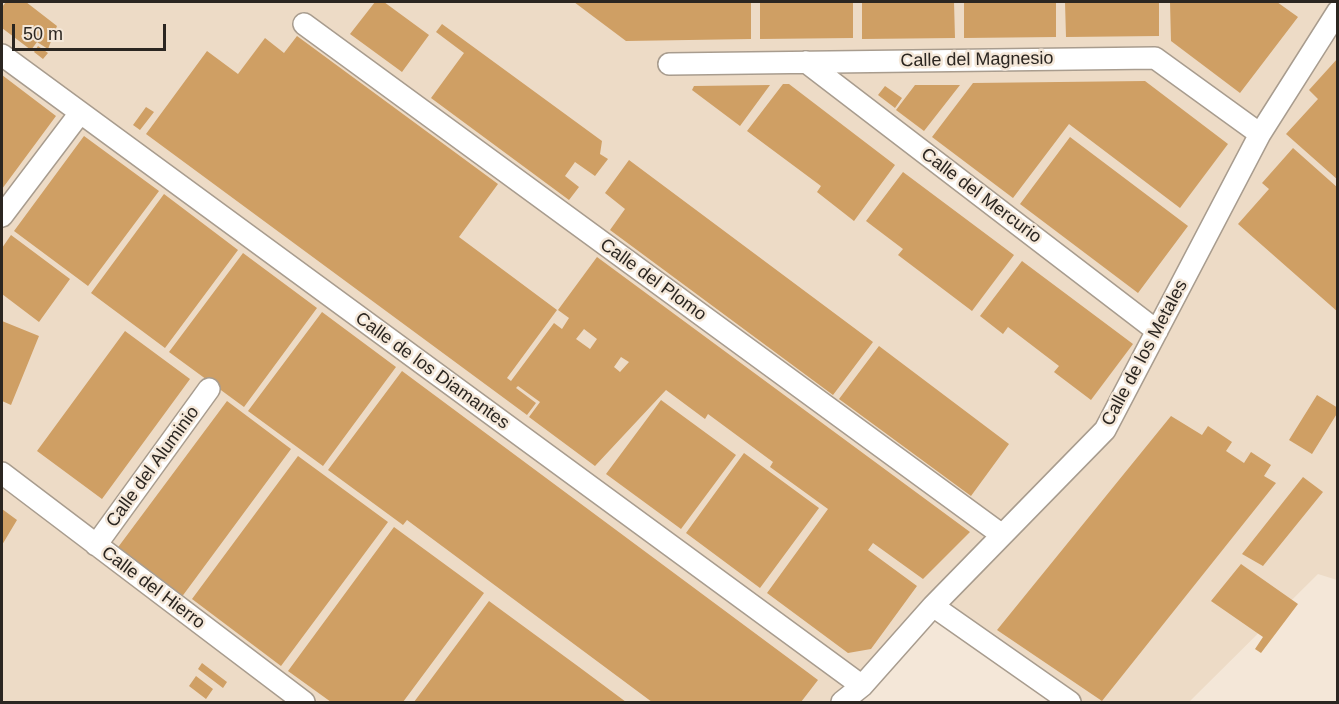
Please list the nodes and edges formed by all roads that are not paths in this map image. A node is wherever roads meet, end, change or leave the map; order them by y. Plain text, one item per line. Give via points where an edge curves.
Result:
1 (1338, 11) edge
2 (304, 24) dead end
3 (2, 55) edge
4 (806, 62) junction
5 (669, 64) dead end
6 (80, 113) junction
7 (1260, 134) junction
8 (2, 216) edge
9 (1157, 331) junction
10 (209, 389) dead end
11 (2, 473) edge
12 (1002, 536) junction
13 (96, 545) junction
14 (933, 606) junction
15 (862, 686) junction
16 (304, 702) edge
17 (842, 702) edge
18 (1070, 702) edge

1 - 7 street, Calle de los Metales
2 - 12 street, Calle del Plomo
3 - 6 street, Calle de los Diamantes
4 - 5 street, Calle del Magnesio
4 - 7 street, Calle del Magnesio via 1155,58
4 - 9 street, Calle del Mercurio
6 - 8 street
6 - 15 street, Calle de los Diamantes
7 - 9 street, Calle de los Metales
9 - 12 street, Calle de los Metales via 1106,430
10 - 13 street, Calle del Aluminio
11 - 13 street, Calle del Hierro
12 - 14 street, Calle de los Metales
13 - 16 street, Calle del Hierro
14 - 15 street, Calle de los Metales
14 - 18 street
15 - 17 street, Calle de los Metales

